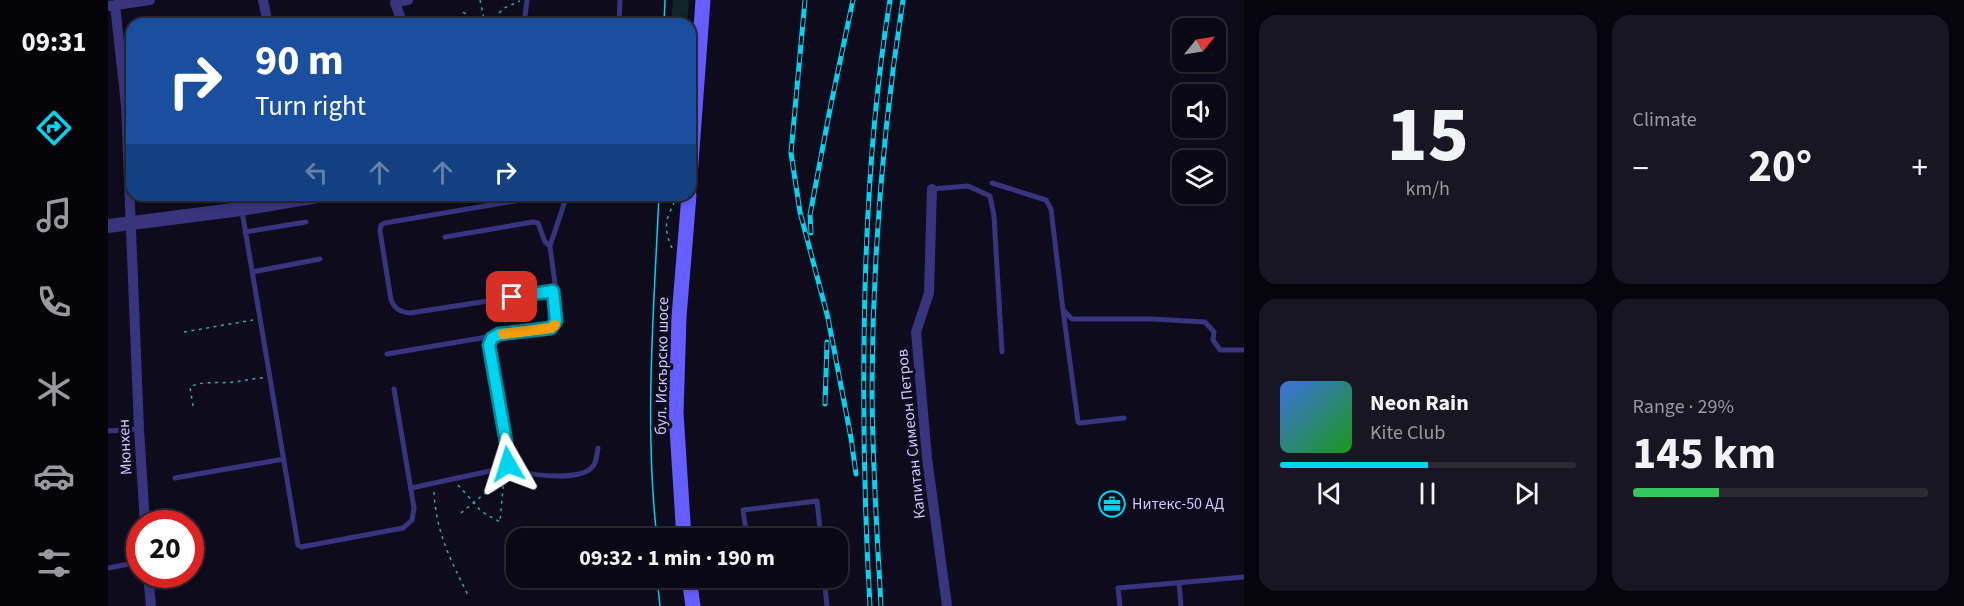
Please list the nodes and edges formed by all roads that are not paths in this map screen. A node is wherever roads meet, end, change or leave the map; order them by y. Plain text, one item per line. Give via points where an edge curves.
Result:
1 (150, 0) edge
2 (263, 0) edge
3 (408, 0) edge
4 (527, 0) edge
5 (620, 0) edge
6 (704, 0) edge
7 (395, 2) edge
8 (112, 5) edge
9 (266, 18) edge
10 (401, 18) edge
11 (525, 18) edge
12 (619, 18) edge
13 (126, 87) edge
14 (696, 89) edge
15 (992, 183) dead end
16 (932, 189) joint
17 (130, 201) edge
18 (288, 201) edge
19 (515, 201) edge
20 (565, 201) edge
21 (689, 201) edge
22 (241, 209) junction
23 (306, 222) dead end
24 (130, 224) junction
25 (108, 226) edge
26 (245, 232) junction
27 (445, 237) dead end
28 (550, 246) junction
29 (320, 259) dead end
30 (252, 273) junction
31 (553, 291) junction
32 (1063, 310) junction
33 (495, 336) junction
34 (1244, 350) edge
35 (1002, 352) dead end
36 (387, 354) dead end
37 (394, 389) dead end
38 (1124, 418) dead end
39 (139, 429) junction
40 (108, 431) edge
41 (598, 448) dead end
42 (284, 459) junction
43 (508, 464) junction
44 (175, 478) dead end
45 (411, 488) junction
46 (144, 510) edge
47 (683, 528) edge
48 (746, 528) edge
49 (820, 528) edge
50 (126, 565) edge
51 (108, 568) edge
52 (1244, 577) edge
53 (1179, 583) junction
54 (149, 588) edge
55 (690, 588) edge
56 (825, 588) edge
57 (151, 606) edge
58 (693, 606) edge
59 (827, 606) edge
60 (946, 606) edge
61 (1120, 606) edge
62 (1181, 606) edge

1 - 8 street
2 - 9 street
3 - 7 street
4 - 11 lane
5 - 12 lane
6 - 14 main road
7 - 10 street
8 - 13 street, Мюнхен
15 - 32 lane via 1046,200 1051,209
16 - 35 lane via 968,186 990,196
16 - 60 street, Капитан Симеон Петров via 929,293 916,332
17 - 24 street, Мюнхен
18 - 22 street
19 - 31 lane via 381,225 393,306 410,313
20 - 28 lane
21 - 47 main road, бул. Искърско шосе via 676,413
22 - 24 street
22 - 26 lane
23 - 26 lane
24 - 25 street
24 - 39 street, Мюнхен
26 - 30 lane
27 - 28 lane via 533,222 538,223
28 - 31 lane
29 - 30 lane
30 - 42 lane
31 - 33 lane via 553,327
32 - 34 lane via 1072,319 1205,322 1214,332 1220,350
32 - 38 lane via 1078,422
33 - 36 lane
33 - 43 lane via 489,345
37 - 45 lane
39 - 40 lane
39 - 46 street, Мюнхен
41 - 43 lane via 593,466 570,476 537,475
42 - 44 lane
42 - 45 lane via 297,544 301,547 403,528 414,515
43 - 45 lane
48 - 49 lane via 743,510 817,501
50 - 51 lane
52 - 53 lane
53 - 61 lane via 1118,588
53 - 62 lane
54 - 57 street
55 - 58 main road
56 - 59 lane

